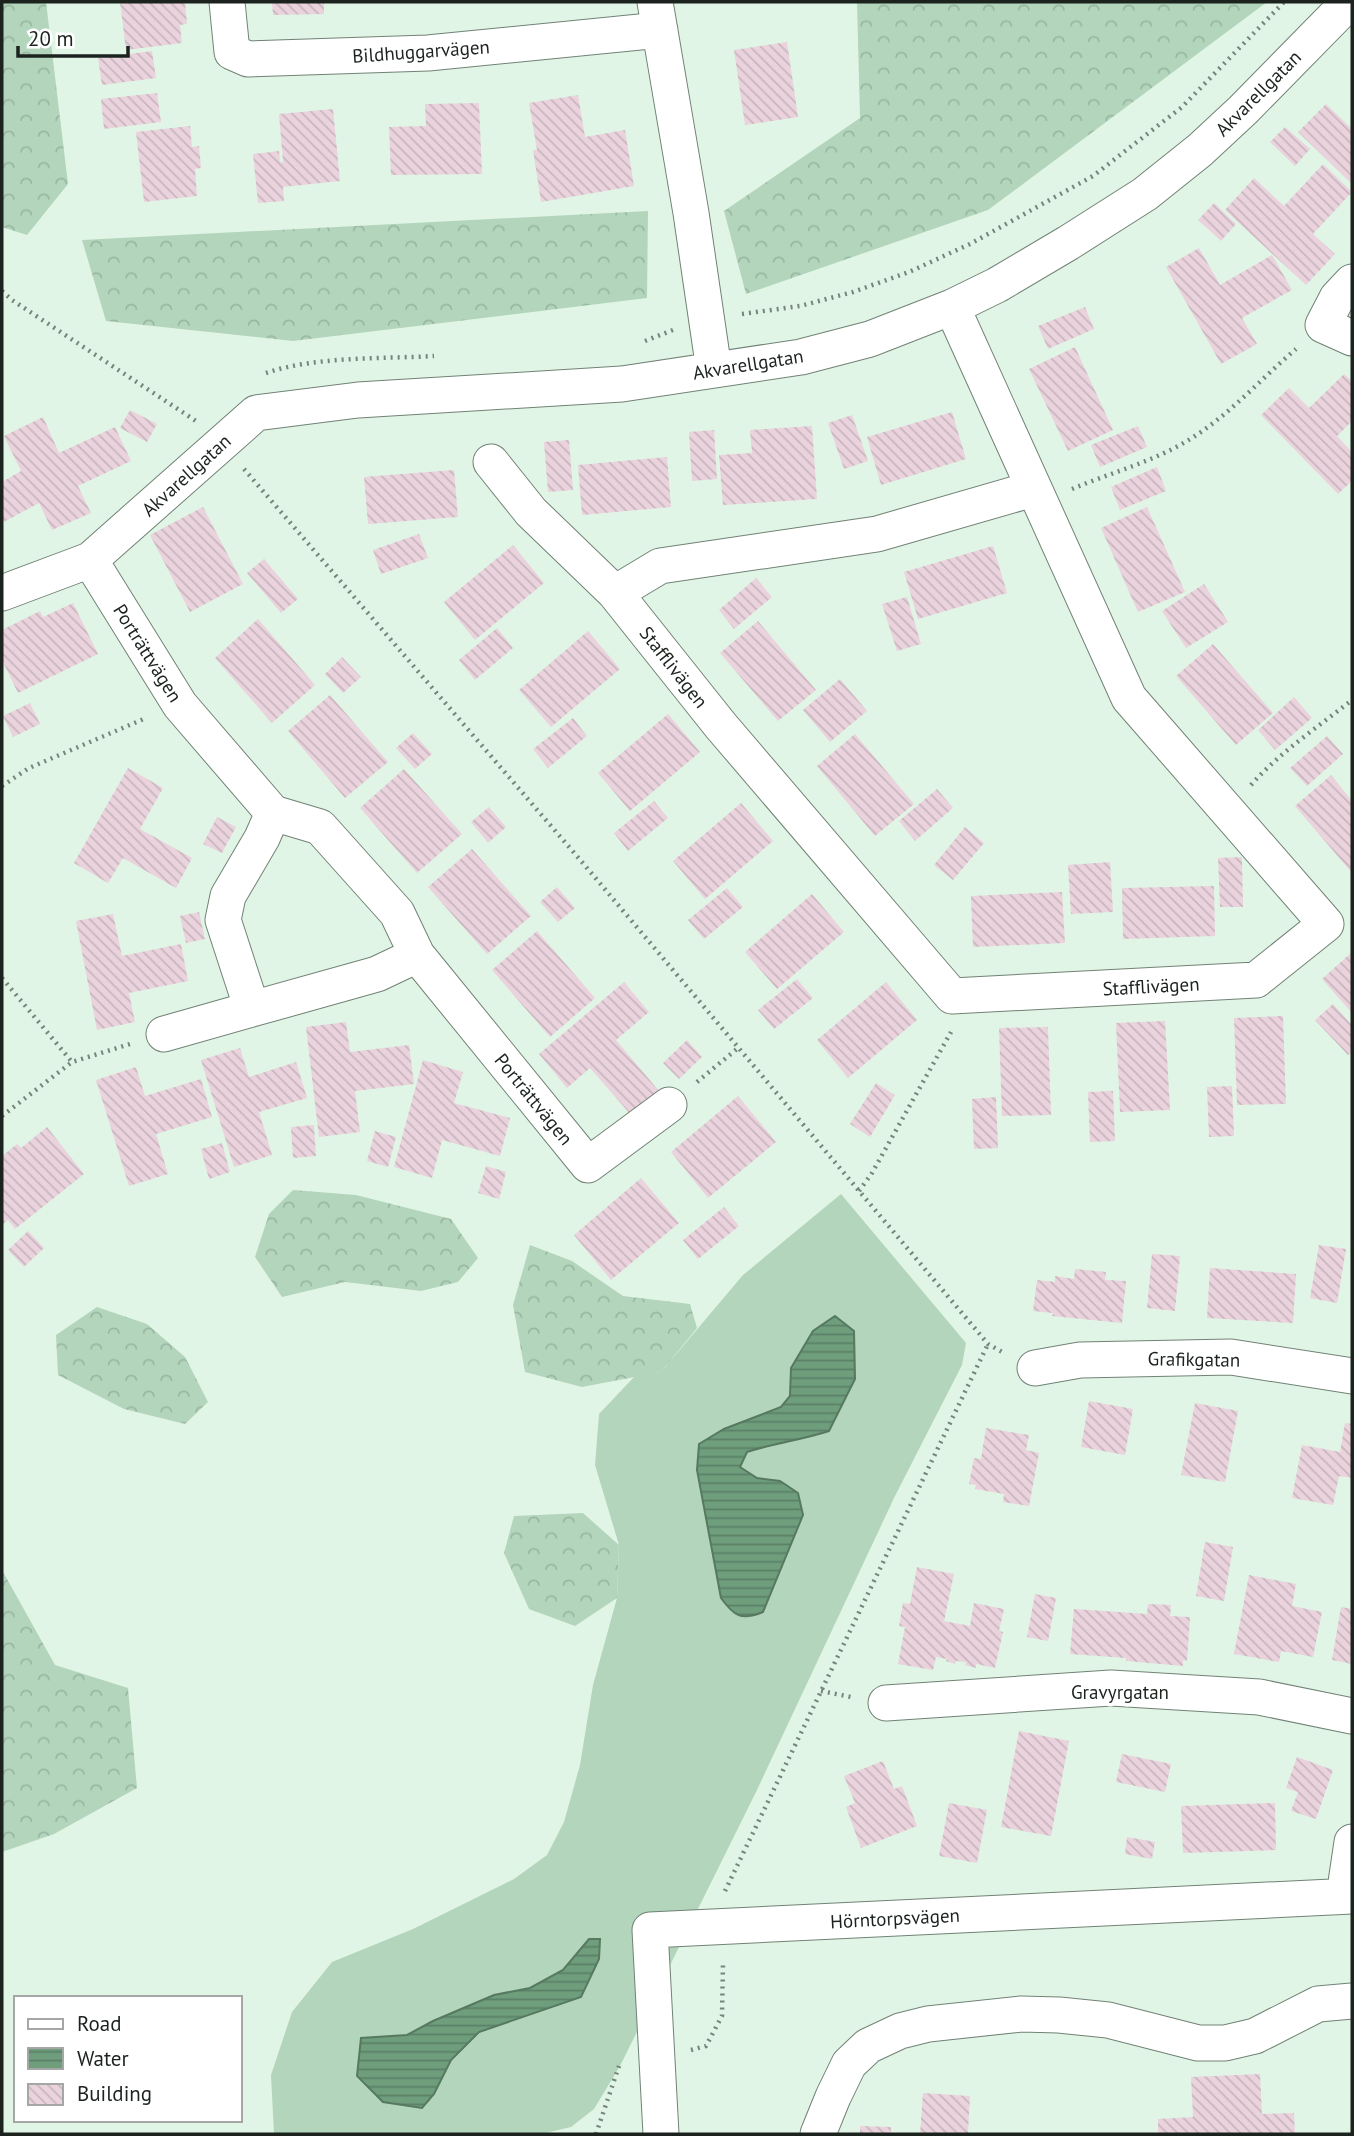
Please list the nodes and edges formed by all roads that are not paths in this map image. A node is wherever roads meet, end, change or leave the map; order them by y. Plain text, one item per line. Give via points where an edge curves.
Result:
1 (227, 2) edge
2 (1349, 2) edge
3 (658, 16) edge
4 (1352, 282) edge
5 (952, 307) junction
6 (1338, 331) edge
7 (714, 370) junction
8 (491, 462) dead end
9 (1037, 496) junction
10 (90, 560) junction
11 (2, 593) edge
12 (615, 593) junction
13 (273, 813) junction
14 (417, 955) junction
15 (251, 1009) junction
16 (164, 1034) road end
17 (669, 1105) road end
18 (1035, 1368) dead end
19 (1352, 1376) edge
20 (886, 1703) dead end
21 (1352, 1716) edge
22 (1352, 1842) edge
23 (1348, 1896) edge
24 (1352, 2001) edge
25 (661, 2134) edge
26 (818, 2134) edge

1 - 3 street, Bildhuggarvägen via 232,52 248,59 428,53
2 - 5 street, Akvarellgatan via 1209,142 1145,194
3 - 7 street, Bildhuggarvägen
4 - 6 street via 1336,298
5 - 7 street, Akvarellgatan via 870,339 801,357
5 - 9 street, Stafflivägen
7 - 10 street, Akvarellgatan via 622,384 358,400 256,413 213,430
8 - 12 street, Stafflivägen via 531,512
9 - 12 street via 877,534 660,566
9 - 12 street, Stafflivägen via 1129,698 1326,924 1256,980 952,996 721,726
10 - 11 street
10 - 13 street, Porträttvägen via 180,705
13 - 14 street, Porträttvägen via 320,827 397,913
13 - 15 street via 228,896 223,920
14 - 15 street via 377,974
14 - 17 street, Porträttvägen via 588,1165
15 - 16 street
18 - 19 street, Grafikgatan via 1080,1360 1231,1357
20 - 21 street, Gravyrgatan via 1111,1688 1259,1697
22 - 23 street, Hörntorpsvägen
23 - 25 street, Hörntorpsvägen via 650,1930
24 - 26 street via 1318,2004 1255,2036 1225,2043 1198,2043 1108,2020 1059,2015 1021,2014 918,2026 868,2046 849,2064

